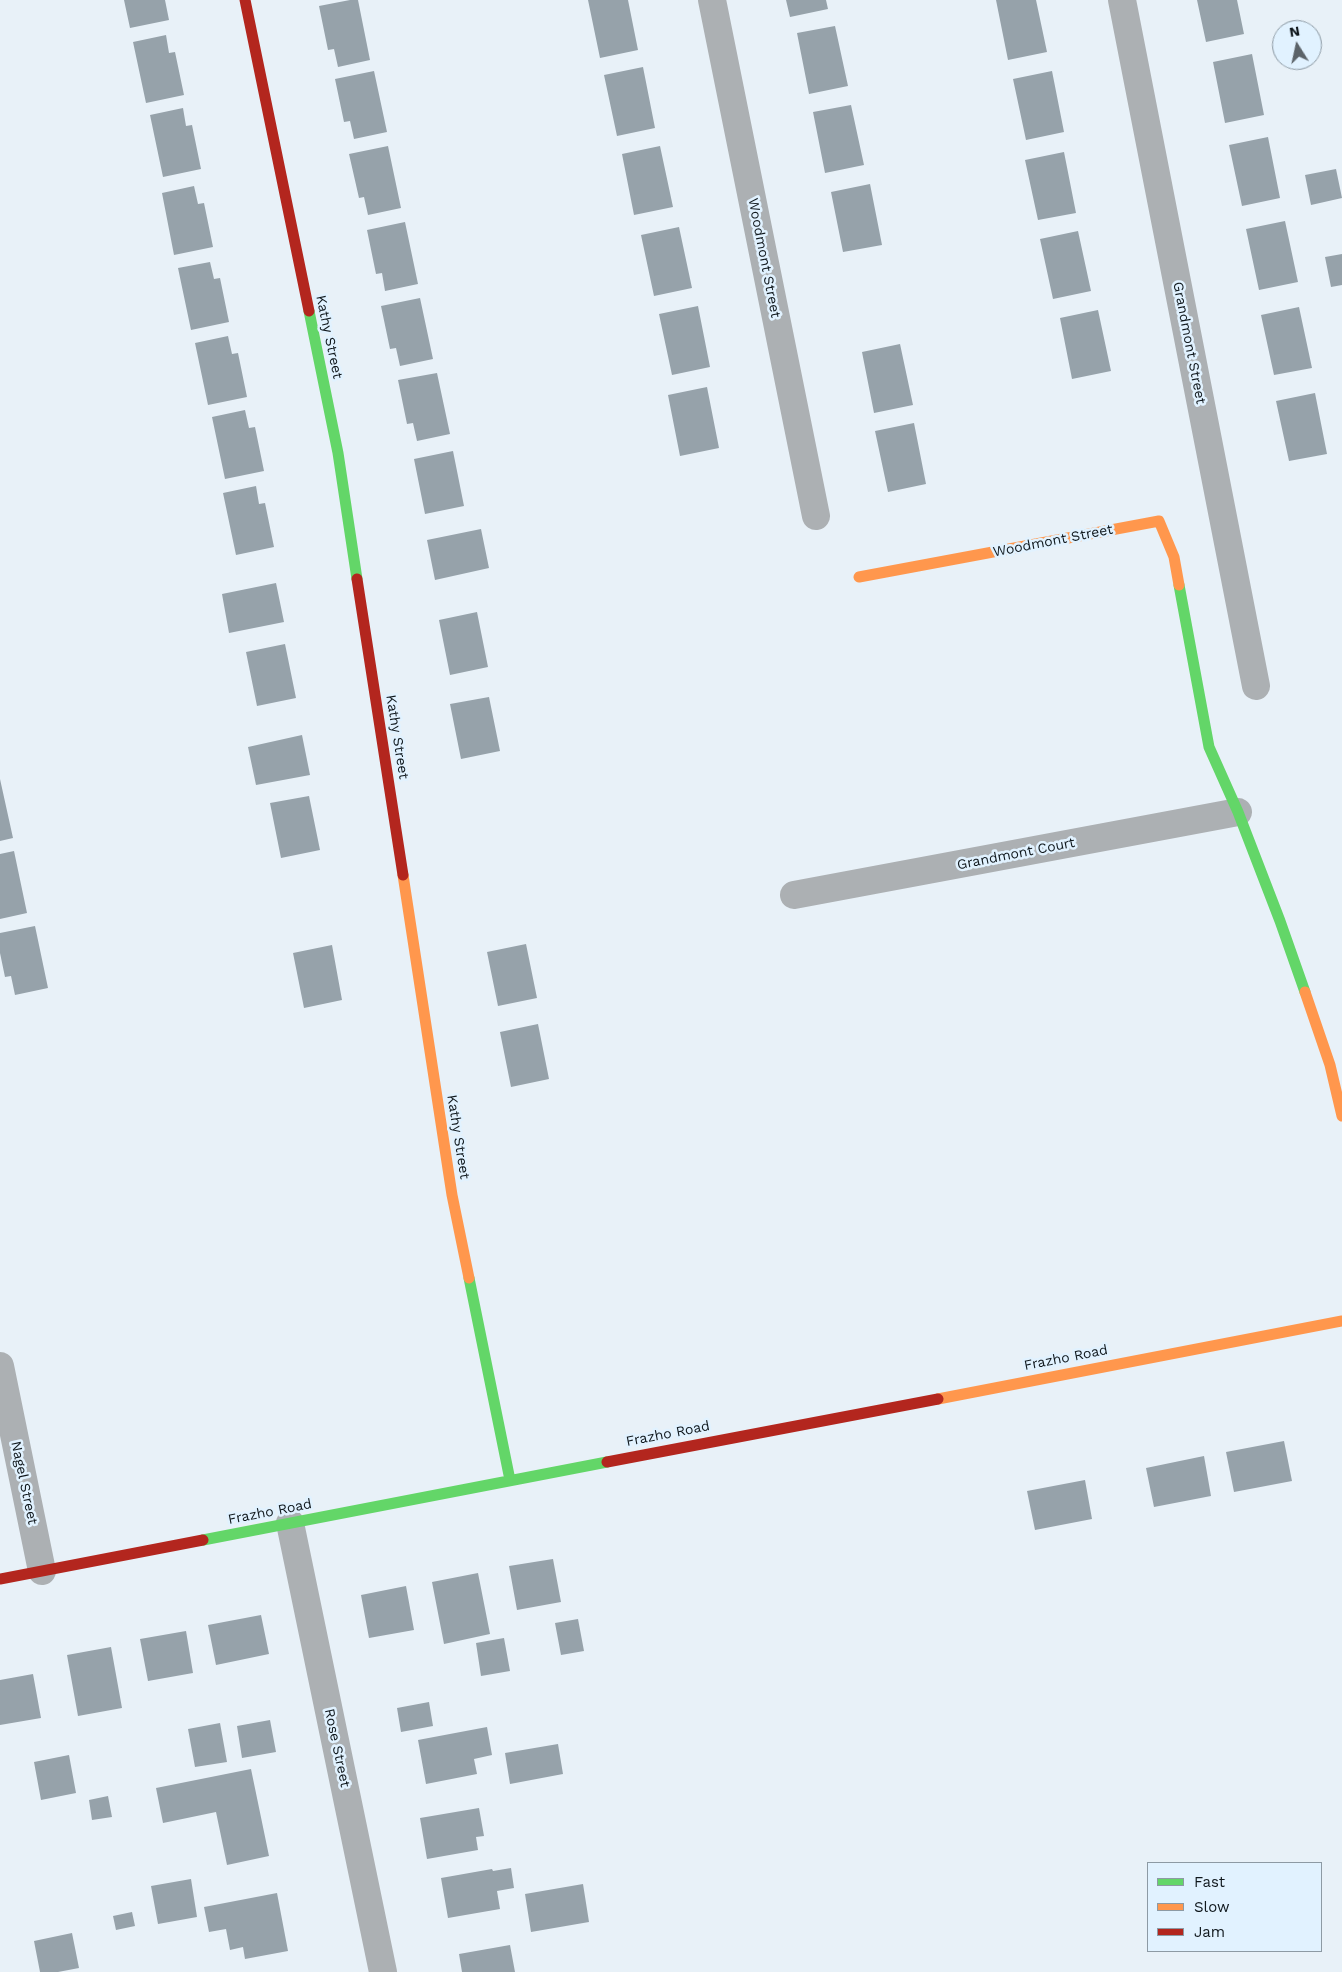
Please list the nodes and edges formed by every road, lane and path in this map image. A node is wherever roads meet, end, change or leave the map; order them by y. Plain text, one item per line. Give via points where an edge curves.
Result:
1 (245, 0) edge
2 (712, 0) edge
3 (1122, 0) edge
4 (816, 516) dead end
5 (860, 577) dead end
6 (1256, 686) dead end
7 (1238, 812) junction
8 (794, 895) dead end
9 (1342, 1116) edge
10 (1342, 1321) edge
11 (0, 1366) edge
12 (510, 1480) junction
13 (290, 1523) junction
14 (42, 1571) junction
15 (0, 1579) edge
16 (383, 1972) edge

1 - 12 street, Kathy Street via 338,453 452,1195
2 - 4 street, Woodmont Street
3 - 6 street, Grandmont Street
5 - 7 street, Woodmont Street via 1159,521 1174,557 1210,748
7 - 8 street, Grandmont Court
7 - 9 street via 1330,1065
10 - 12 street, Frazho Road
11 - 14 street, Nagel Street
12 - 13 street, Frazho Road
13 - 14 street, Frazho Road
13 - 16 street, Rose Street
14 - 15 street, Frazho Road

